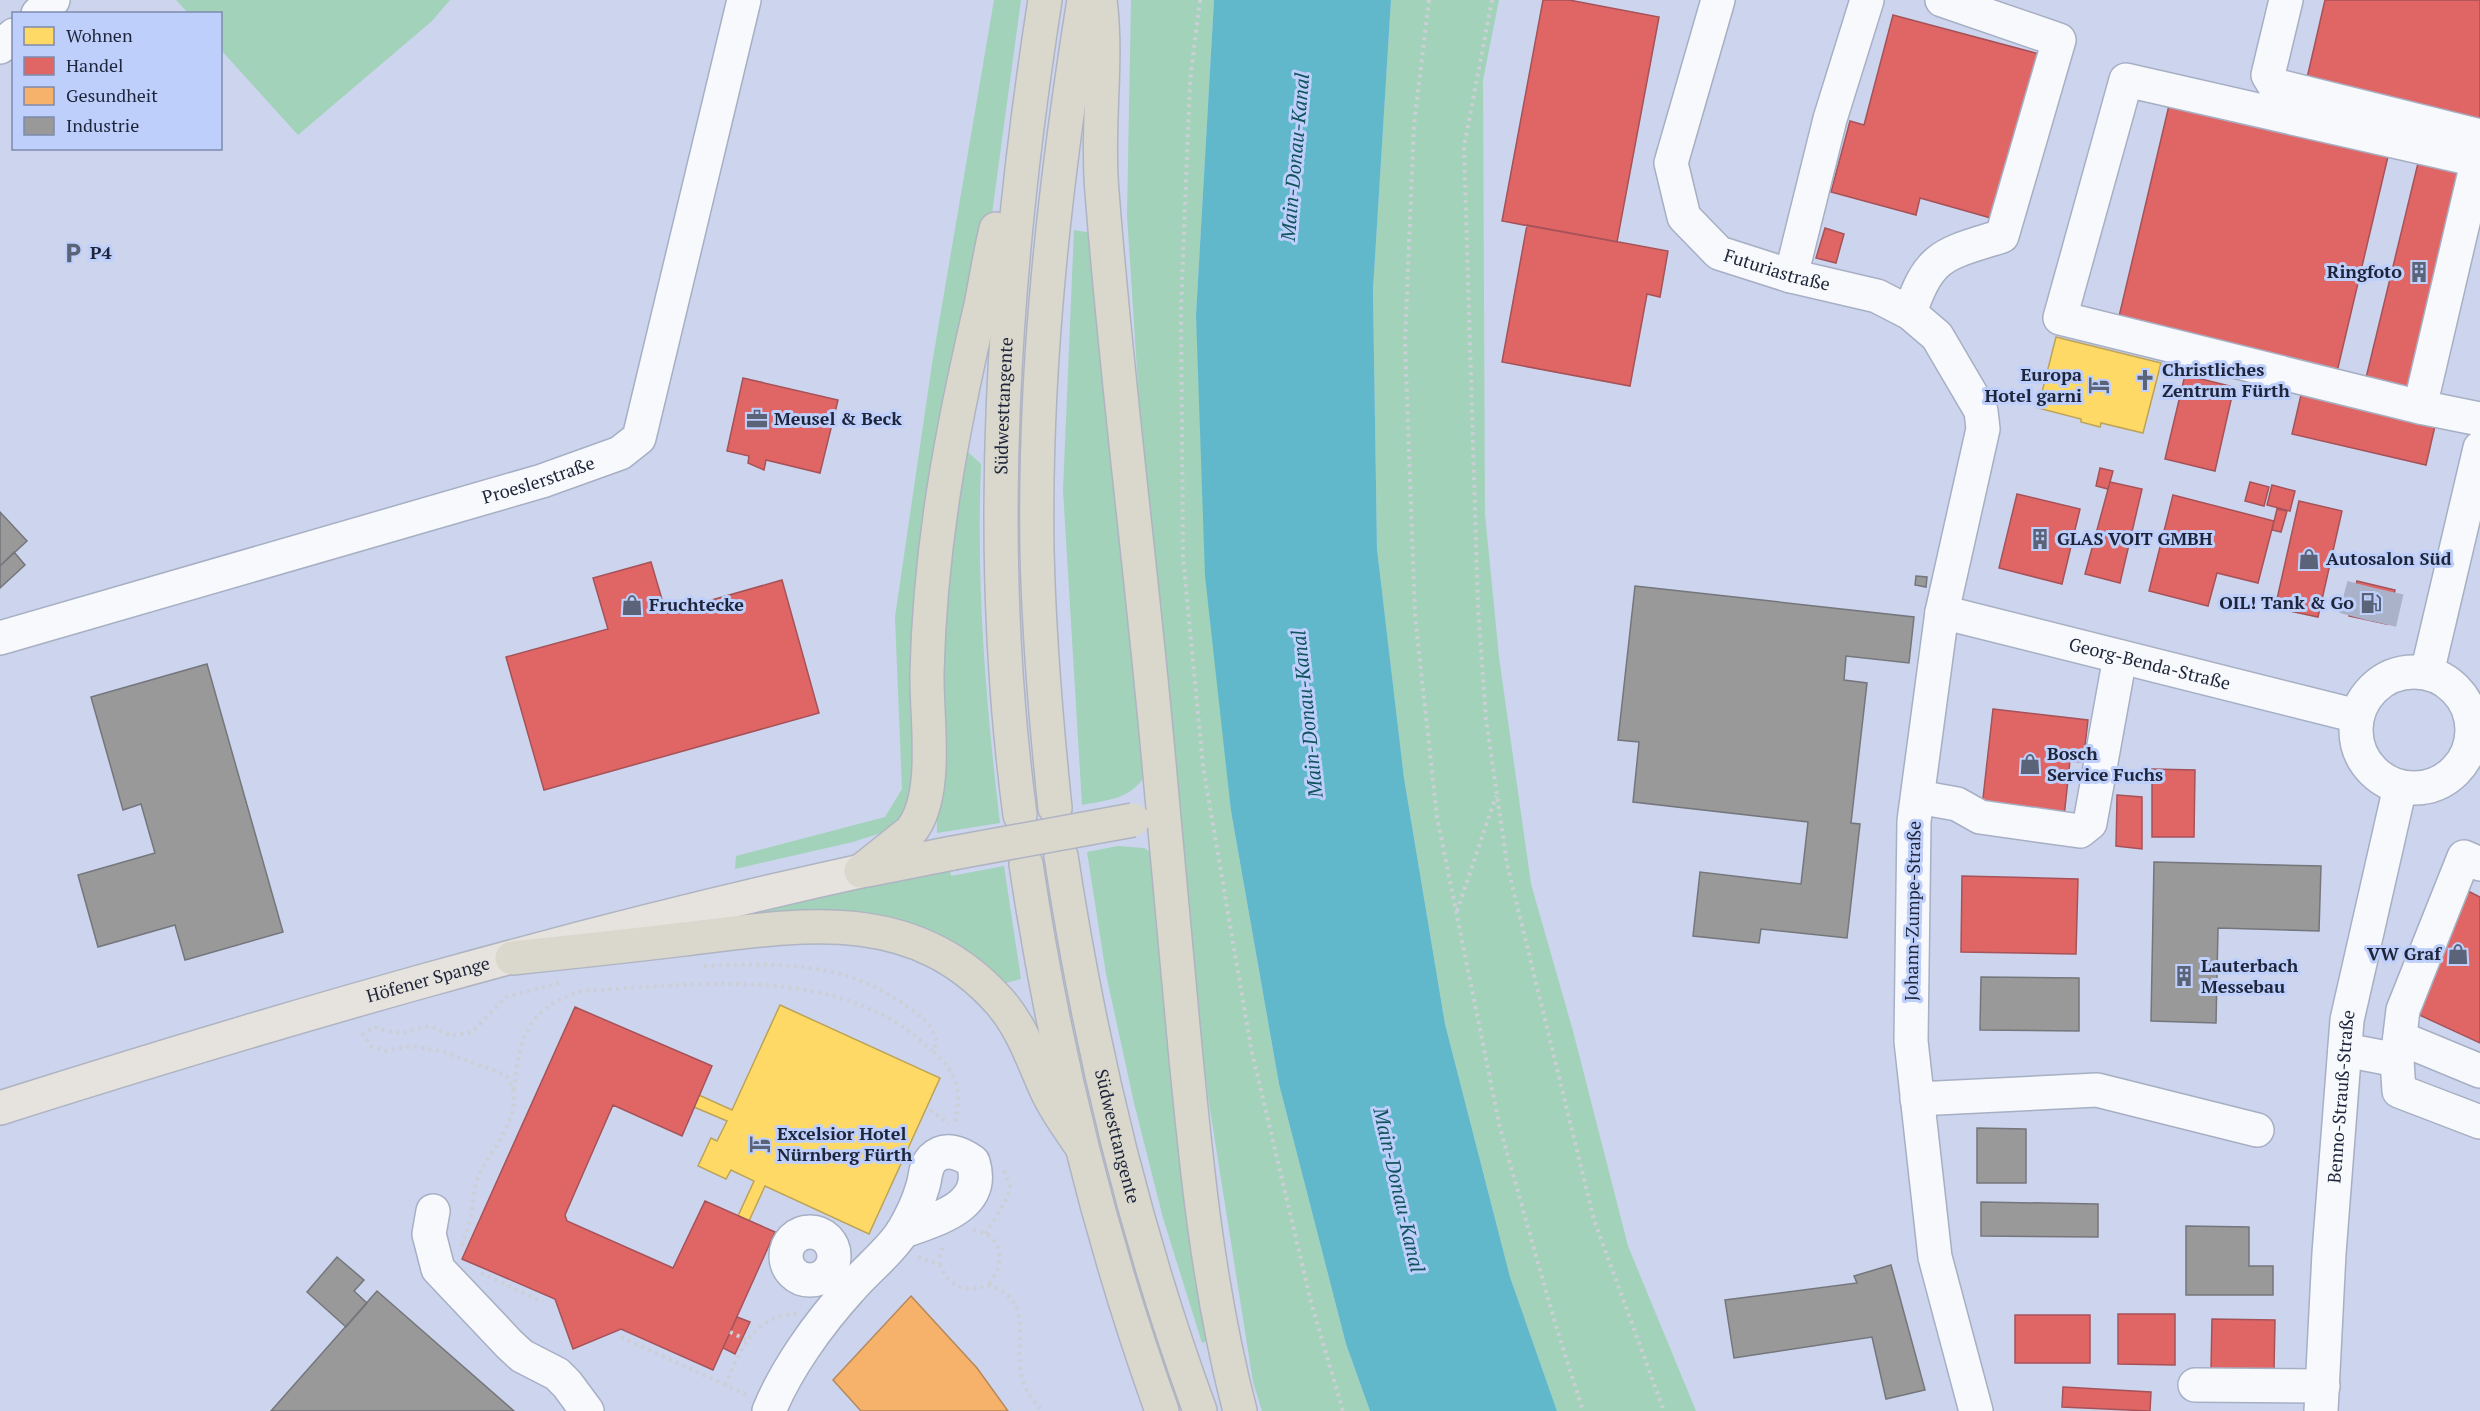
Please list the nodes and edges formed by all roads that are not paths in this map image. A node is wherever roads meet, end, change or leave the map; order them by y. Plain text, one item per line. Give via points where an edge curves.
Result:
1 (53, 0) edge
2 (744, 0) edge
3 (1045, 0) edge
4 (1084, 0) edge
5 (1100, 0) edge
6 (1718, 0) edge
7 (1867, 0) edge
8 (1942, 0) edge
9 (2286, 0) edge
10 (40, 12) edge
11 (12, 37) edge
12 (0, 47) edge
13 (1025, 139) junction
14 (2479, 154) edge
15 (1791, 276) junction
16 (1910, 313) junction
17 (2420, 407) junction
18 (1981, 411) joint
19 (2480, 419) edge
20 (2480, 448) edge
21 (1942, 612) junction
22 (0, 638) edge
23 (2120, 657) junction
24 (2427, 673) junction
25 (2357, 716) junction
26 (2475, 746) edge
27 (2400, 787) junction
28 (1918, 797) junction
29 (1055, 808) dead end
30 (1020, 815) dead end
31 (1148, 818) junction
32 (1061, 856) dead end
33 (1026, 864) dead end
34 (2480, 864) edge
35 (861, 871) junction
36 (512, 958) junction
37 (2398, 1049) junction
38 (2344, 1050) junction
39 (2480, 1071) edge
40 (1917, 1099) junction
41 (0, 1108) edge
42 (2480, 1122) edge
43 (2257, 1130) dead end
44 (1079, 1143) junction
45 (433, 1211) dead end
46 (907, 1246) junction
47 (2195, 1385) dead end
48 (2322, 1398) edge
49 (770, 1408) edge
50 (587, 1411) edge
51 (1162, 1411) edge
52 (1200, 1411) edge
53 (1240, 1411) edge
54 (1976, 1411) edge

1 - 10 street
2 - 22 street, Proeslerstraße via 639,438 620,453 542,481
3 - 13 highway, Südwesttangente
4 - 29 highway, Südwesttangente via 1057,183 1044,320 1038,462 1041,651
5 - 31 highway via 1101,188 1118,374
6 - 15 street, Futuriastraße via 1671,163 1684,217 1719,253
7 - 15 street via 1830,119
8 - 16 street via 2059,40 2002,236 1937,260 1918,288
9 - 14 street via 2268,75 2274,85
11 - 12 street
13 - 30 highway, Südwesttangente via 1009,298 1000,509 1005,652
13 - 35 highway via 995,231 943,482 929,619 927,776 923,805 910,832
14 - 17 street
14 - 17 street via 2468,158 2126,81 2060,318
15 - 16 street, Futuriastraße via 1877,296
16 - 18 street, Futuriastraße via 1937,336
17 - 19 street
18 - 21 street, Johann-Zumpe-Straße via 1983,429
20 - 24 street
21 - 23 street, Georg-Benda-Straße
21 - 28 street, Johann-Zumpe-Straße
23 - 25 street, Georg-Benda-Straße
23 - 28 street via 2090,823 2080,831 1980,817 1957,804
24 - 25 street via 2409,672 2384,681 2364,699
24 - 26 street via 2445,680 2469,708
25 - 27 street via 2360,752 2369,767 2383,780
26 - 27 street via 2451,775 2436,785
27 - 38 street, Benno-Strauß-Straße via 2347,1020
28 - 40 street, Johann-Zumpe-Straße via 1914,821 1911,1041
31 - 35 highway, bridge
31 - 53 highway via 1211,1280
32 - 52 highway, Südwesttangente via 1078,969 1106,1099 1147,1252
33 - 44 highway, Südwesttangente via 1048,1000
34 - 37 street via 2464,857 2403,1010
35 - 36 main road, Höfener Spange
36 - 41 main road, Höfener Spange via 242,1033
36 - 44 highway via 803,927 847,926 912,940 962,967 1000,1004 1019,1029 1046,1090
37 - 38 street
37 - 39 street
37 - 42 street via 2399,1091
38 - 48 street, Benno-Strauß-Straße
40 - 43 street via 2097,1090
40 - 54 street, Johann-Zumpe-Straße via 1935,1257
44 - 51 highway, Südwesttangente via 1127,1311
45 - 50 street via 429,1234 438,1269 522,1356 557,1374
46 - 46 street via 962,1206 973,1193 977,1181 973,1162 953,1151 940,1153 932,1160 925,1173
46 - 49 street via 837,1282 828,1318 779,1385
47 - 48 street

